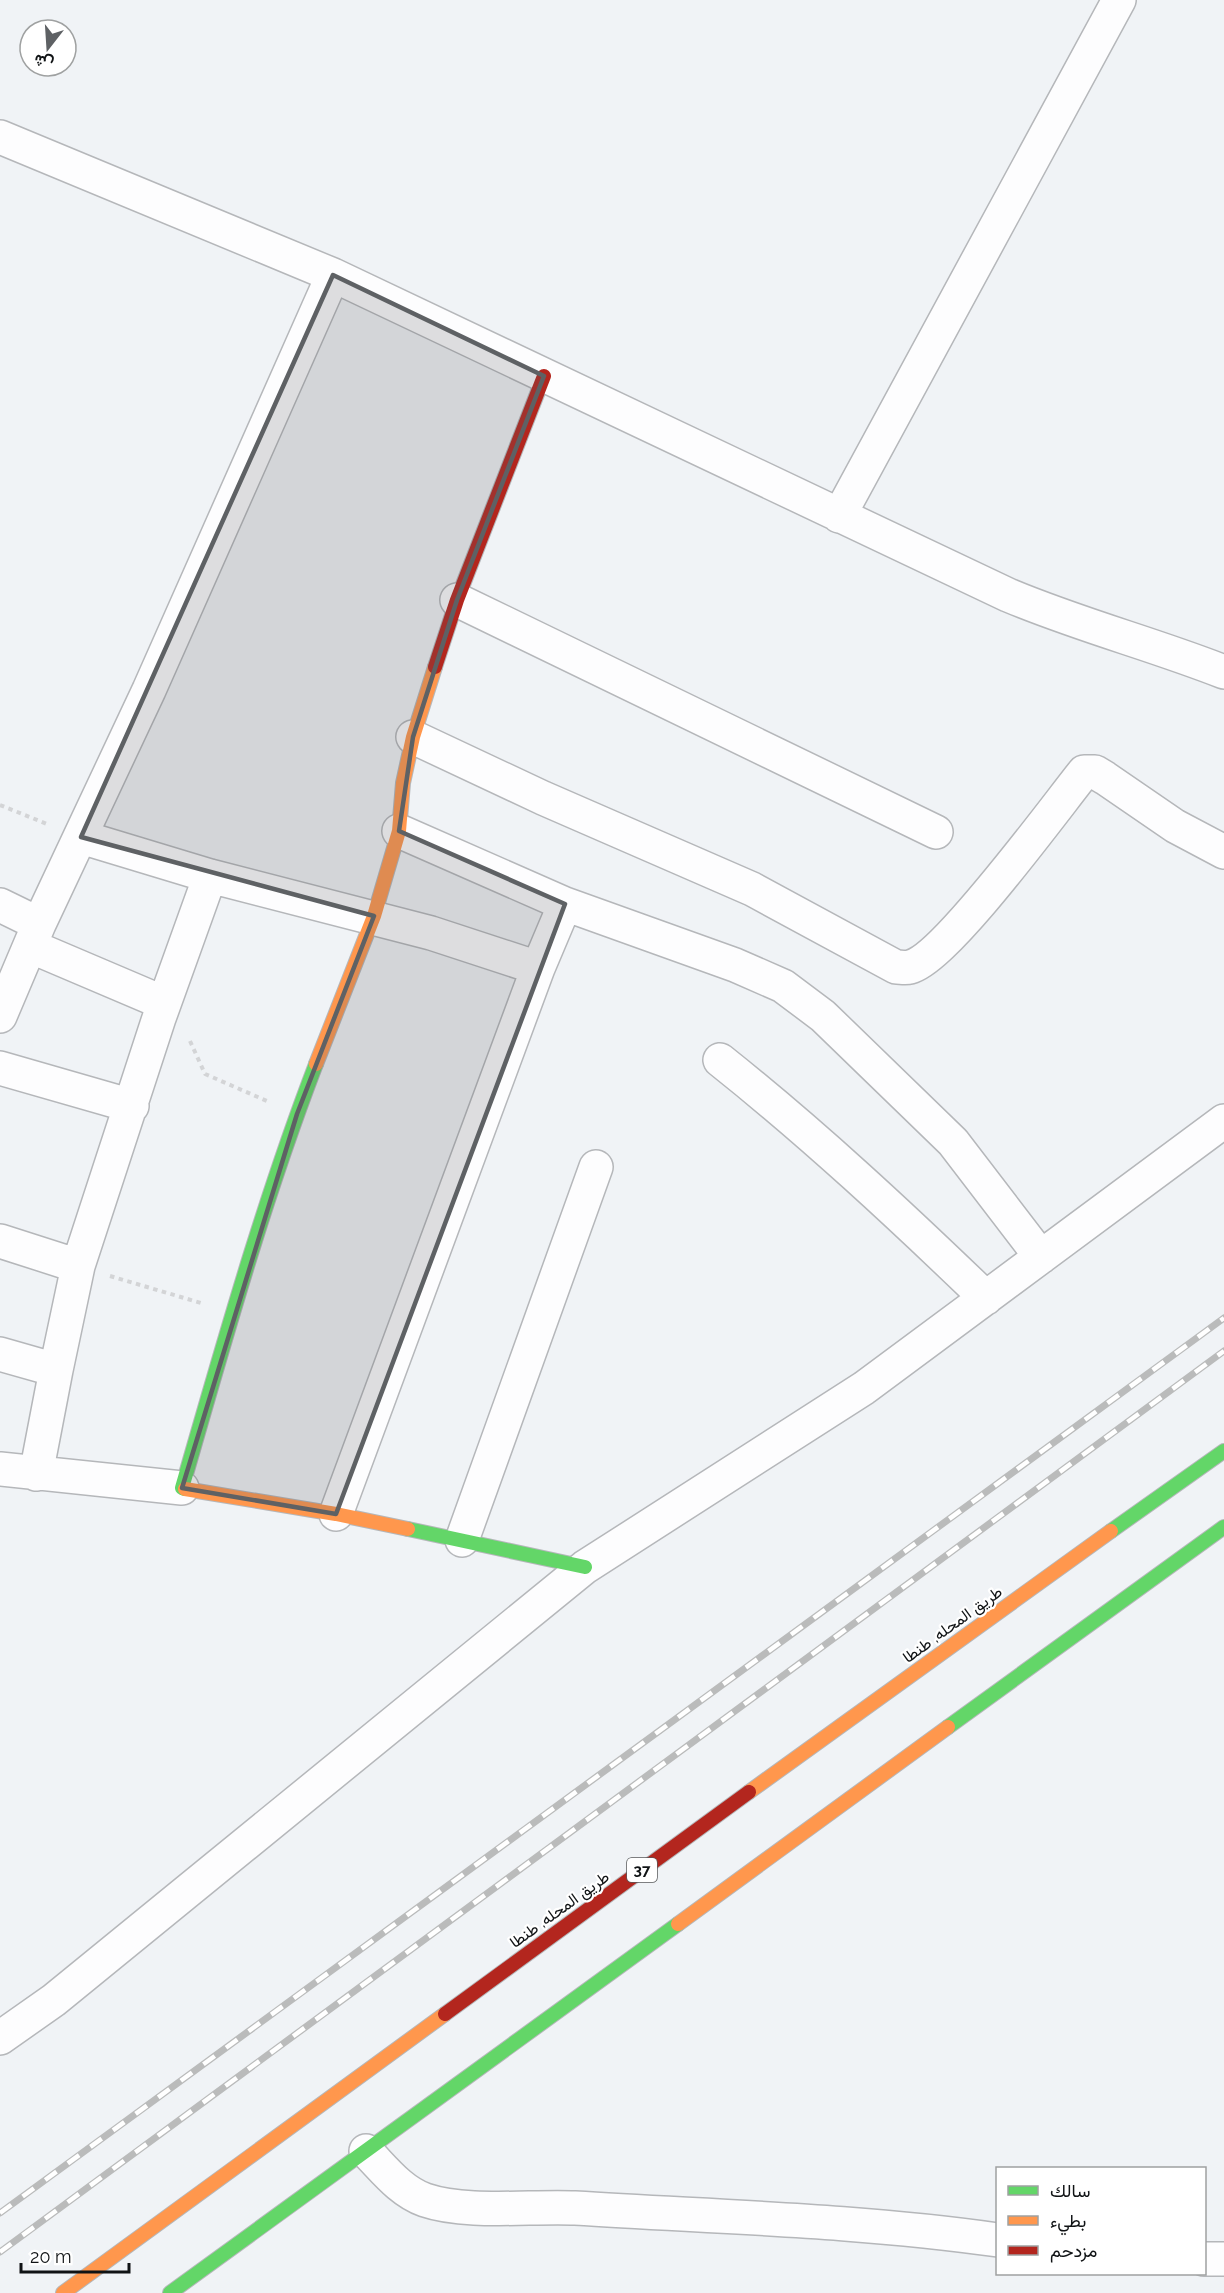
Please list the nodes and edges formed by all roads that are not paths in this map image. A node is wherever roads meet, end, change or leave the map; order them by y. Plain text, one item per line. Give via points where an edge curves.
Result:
1 (1119, 0) edge
2 (0, 137) edge
3 (333, 275) junction
4 (544, 376) junction
5 (839, 516) junction
6 (457, 600) junction
7 (1224, 672) edge
8 (413, 737) junction
9 (399, 831) junction
10 (936, 832) dead end
11 (81, 837) junction
12 (1224, 852) edge
13 (210, 876) junction
14 (565, 904) junction
15 (0, 905) edge
16 (374, 916) junction
17 (34, 935) junction
18 (538, 968) junction
19 (162, 1011) junction
20 (0, 1016) edge
21 (720, 1060) dead end
22 (0, 1068) edge
23 (132, 1106) junction
24 (1224, 1121) edge
25 (596, 1167) dead end
26 (0, 1241) edge
27 (1041, 1257) junction
28 (78, 1266) junction
29 (986, 1298) junction
30 (0, 1354) edge
31 (56, 1370) junction
32 (1224, 1451) edge
33 (0, 1469) edge
34 (36, 1474) junction
35 (182, 1488) junction
36 (336, 1514) junction
37 (1224, 1527) edge
38 (462, 1540) junction
39 (585, 1567) junction
40 (0, 2038) edge
41 (366, 2151) junction
42 (996, 2240) edge
43 (1206, 2259) edge
44 (1224, 2259) edge
45 (63, 2293) edge
46 (170, 2293) edge

1 - 5 street
2 - 3 street
3 - 4 street
3 - 11 street
4 - 5 street
4 - 6 main road
5 - 7 street via 1048,612
6 - 8 main road
6 - 10 street
8 - 9 main road via 403,783
8 - 12 street via 752,889 896,967 910,967 943,942 988,894 1084,772 1095,772 1175,826
9 - 14 street
9 - 16 main road
11 - 13 street
11 - 17 street
13 - 16 street
13 - 19 street
14 - 18 street
14 - 27 street via 783,986 823,1016 953,1142
15 - 17 street
16 - 18 street
16 - 35 main road via 297,1114
17 - 19 street
17 - 20 street
18 - 36 street
19 - 23 street
21 - 29 street via 886,1201
22 - 23 street
23 - 28 street
24 - 27 street
25 - 38 street
26 - 28 street
27 - 29 street
28 - 31 street
29 - 39 street via 864,1389
30 - 31 street
31 - 34 street
32 - 45 main road, طريق المحله, طنطا / 37 via 997,1611
33 - 34 street
34 - 35 street
35 - 36 main road
36 - 38 main road
37 - 41 main road
38 - 39 main road
39 - 40 street via 54,2000
41 - 42 street via 404,2189 425,2200 454,2206 557,2207 745,2218
41 - 46 main road
43 - 44 street

